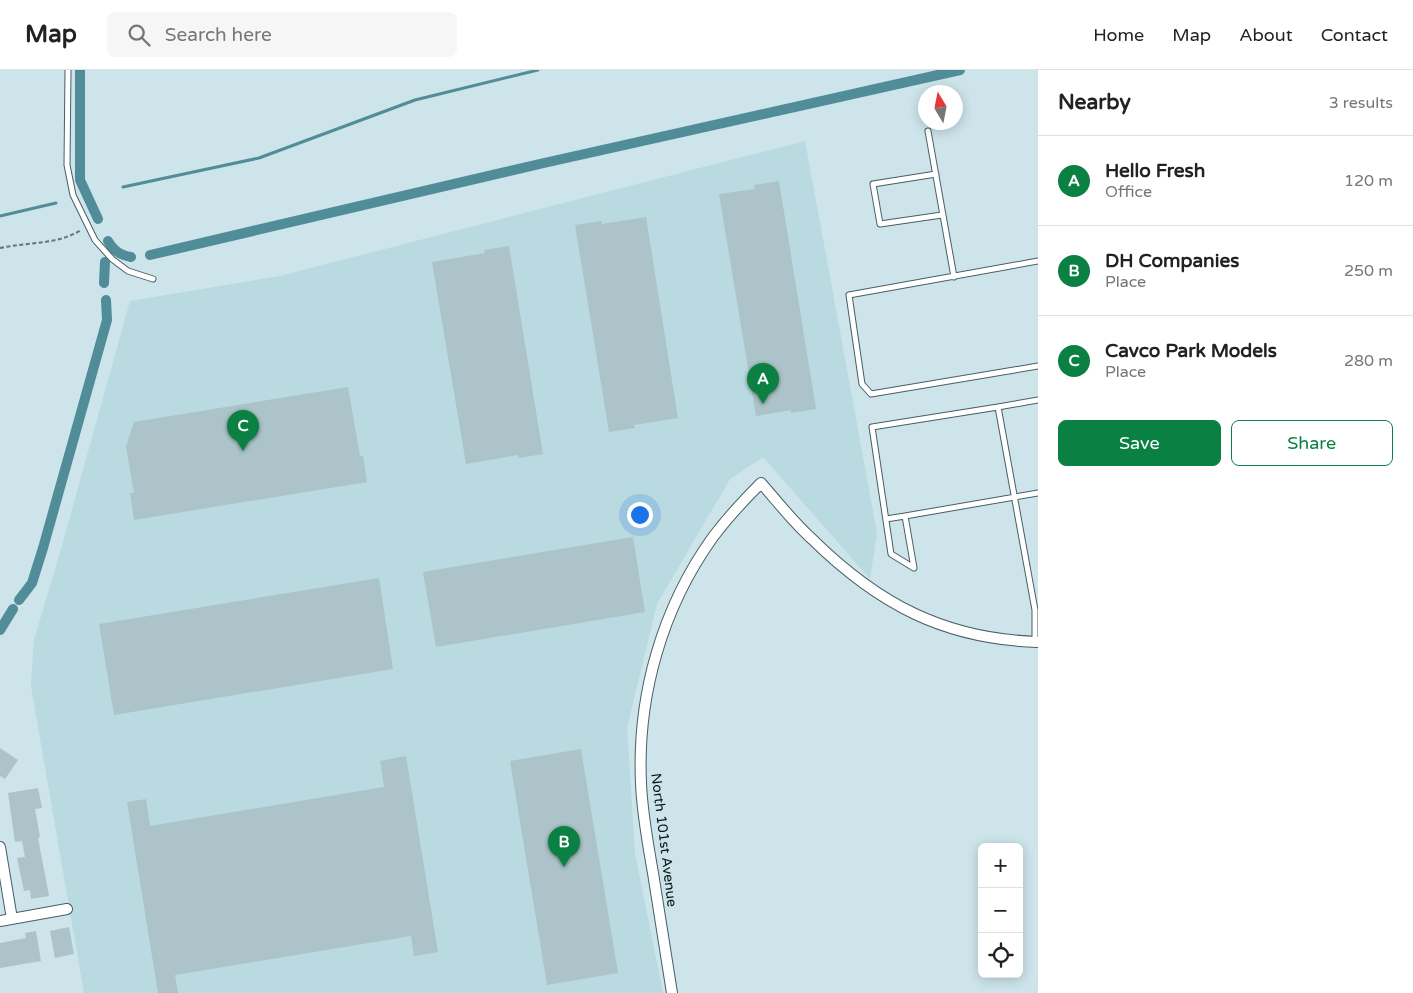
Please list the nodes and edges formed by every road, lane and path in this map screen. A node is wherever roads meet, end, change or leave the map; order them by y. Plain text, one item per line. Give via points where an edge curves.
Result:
1 (68, 70) edge
2 (928, 131) dead end
3 (936, 174) junction
4 (942, 215) junction
5 (88, 227) junction
6 (0, 248) edge
7 (1038, 260) edge
8 (954, 277) junction
9 (153, 279) dead end
10 (1038, 366) edge
11 (1038, 400) edge
12 (998, 407) junction
13 (1038, 493) edge
14 (1014, 497) junction
15 (905, 516) junction
16 (886, 519) junction
17 (1036, 642) edge
18 (0, 847) edge
19 (68, 909) dead end
20 (12, 919) junction
21 (0, 921) edge
22 (672, 993) edge

1 - 5 lane via 67,165 73,195
2 - 3 lane
3 - 4 lane
3 - 4 lane via 873,184 880,224
4 - 8 lane
5 - 6 path via 55,242
5 - 9 lane via 112,259 128,271
7 - 8 lane
8 - 10 lane via 849,295 862,384 871,394
11 - 12 lane
12 - 14 lane
12 - 16 lane via 872,427
13 - 14 lane
14 - 15 lane
14 - 17 lane via 1035,610
15 - 16 lane
15 - 16 lane via 914,568 891,554
17 - 22 street, North 101st Avenue via 958,631 920,618 894,604 864,585 827,554 761,483 728,517 698,560 658,647 650,678 640,749 641,784
18 - 20 street
19 - 20 street
20 - 21 street

